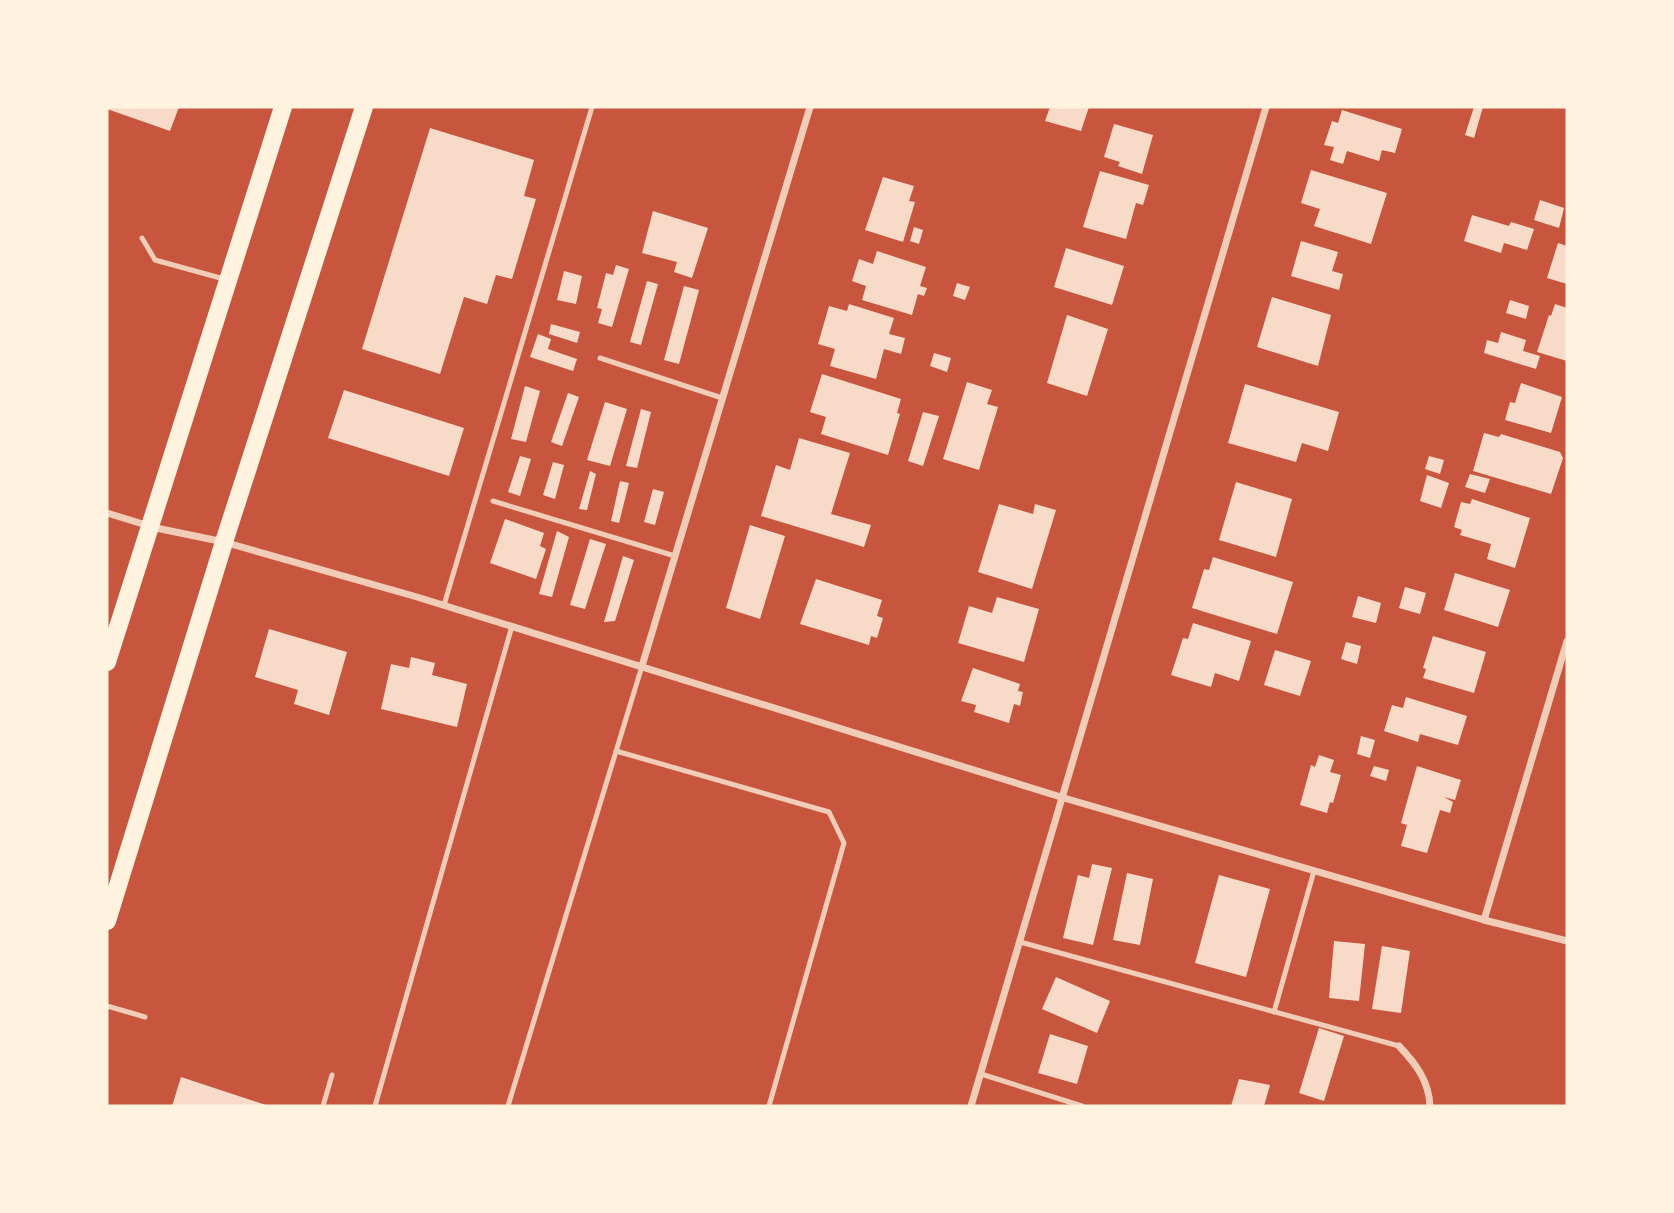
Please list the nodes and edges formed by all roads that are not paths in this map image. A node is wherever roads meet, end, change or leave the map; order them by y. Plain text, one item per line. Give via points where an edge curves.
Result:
1 (283, 107) edge
2 (363, 107) edge
3 (592, 107) edge
4 (810, 107) edge
5 (1266, 107) edge
6 (142, 237) dead end
7 (227, 280) junction
8 (600, 359) dead end
9 (722, 398) junction
10 (493, 501) dead end
11 (107, 513) edge
12 (149, 525) junction
13 (224, 542) junction
14 (675, 556) junction
15 (444, 605) junction
16 (512, 626) junction
17 (1567, 641) edge
18 (107, 662) edge
19 (642, 666) junction
20 (616, 751) junction
21 (1064, 798) junction
22 (1314, 871) junction
23 (1484, 920) junction
24 (107, 921) edge
25 (1567, 941) edge
26 (1020, 942) junction
27 (107, 1006) edge
28 (1274, 1012) junction
29 (145, 1017) dead end
30 (1399, 1046) joint
31 (981, 1074) junction
32 (332, 1075) dead end
33 (323, 1106) edge
34 (375, 1106) edge
35 (508, 1106) edge
36 (769, 1106) edge
37 (971, 1106) edge
38 (1082, 1106) edge
39 (1430, 1106) edge

1 - 7 main road
2 - 13 main road
3 - 15 lane
4 - 9 street
5 - 21 street
6 - 7 lane via 155,260
7 - 12 main road
8 - 9 lane
9 - 14 street
10 - 14 lane
11 - 12 street
12 - 13 street
12 - 18 main road
13 - 15 street
13 - 24 main road
14 - 19 street
15 - 16 street
16 - 19 street
16 - 34 lane
17 - 23 street
19 - 20 lane
19 - 21 street
20 - 35 lane
20 - 36 lane via 829,812 844,843
21 - 22 street
21 - 26 street
22 - 23 street
22 - 28 lane
23 - 25 street
26 - 28 lane
26 - 31 street
27 - 29 lane
28 - 30 lane
30 - 39 street via 1419,1068
31 - 37 street
31 - 38 lane
32 - 33 lane

